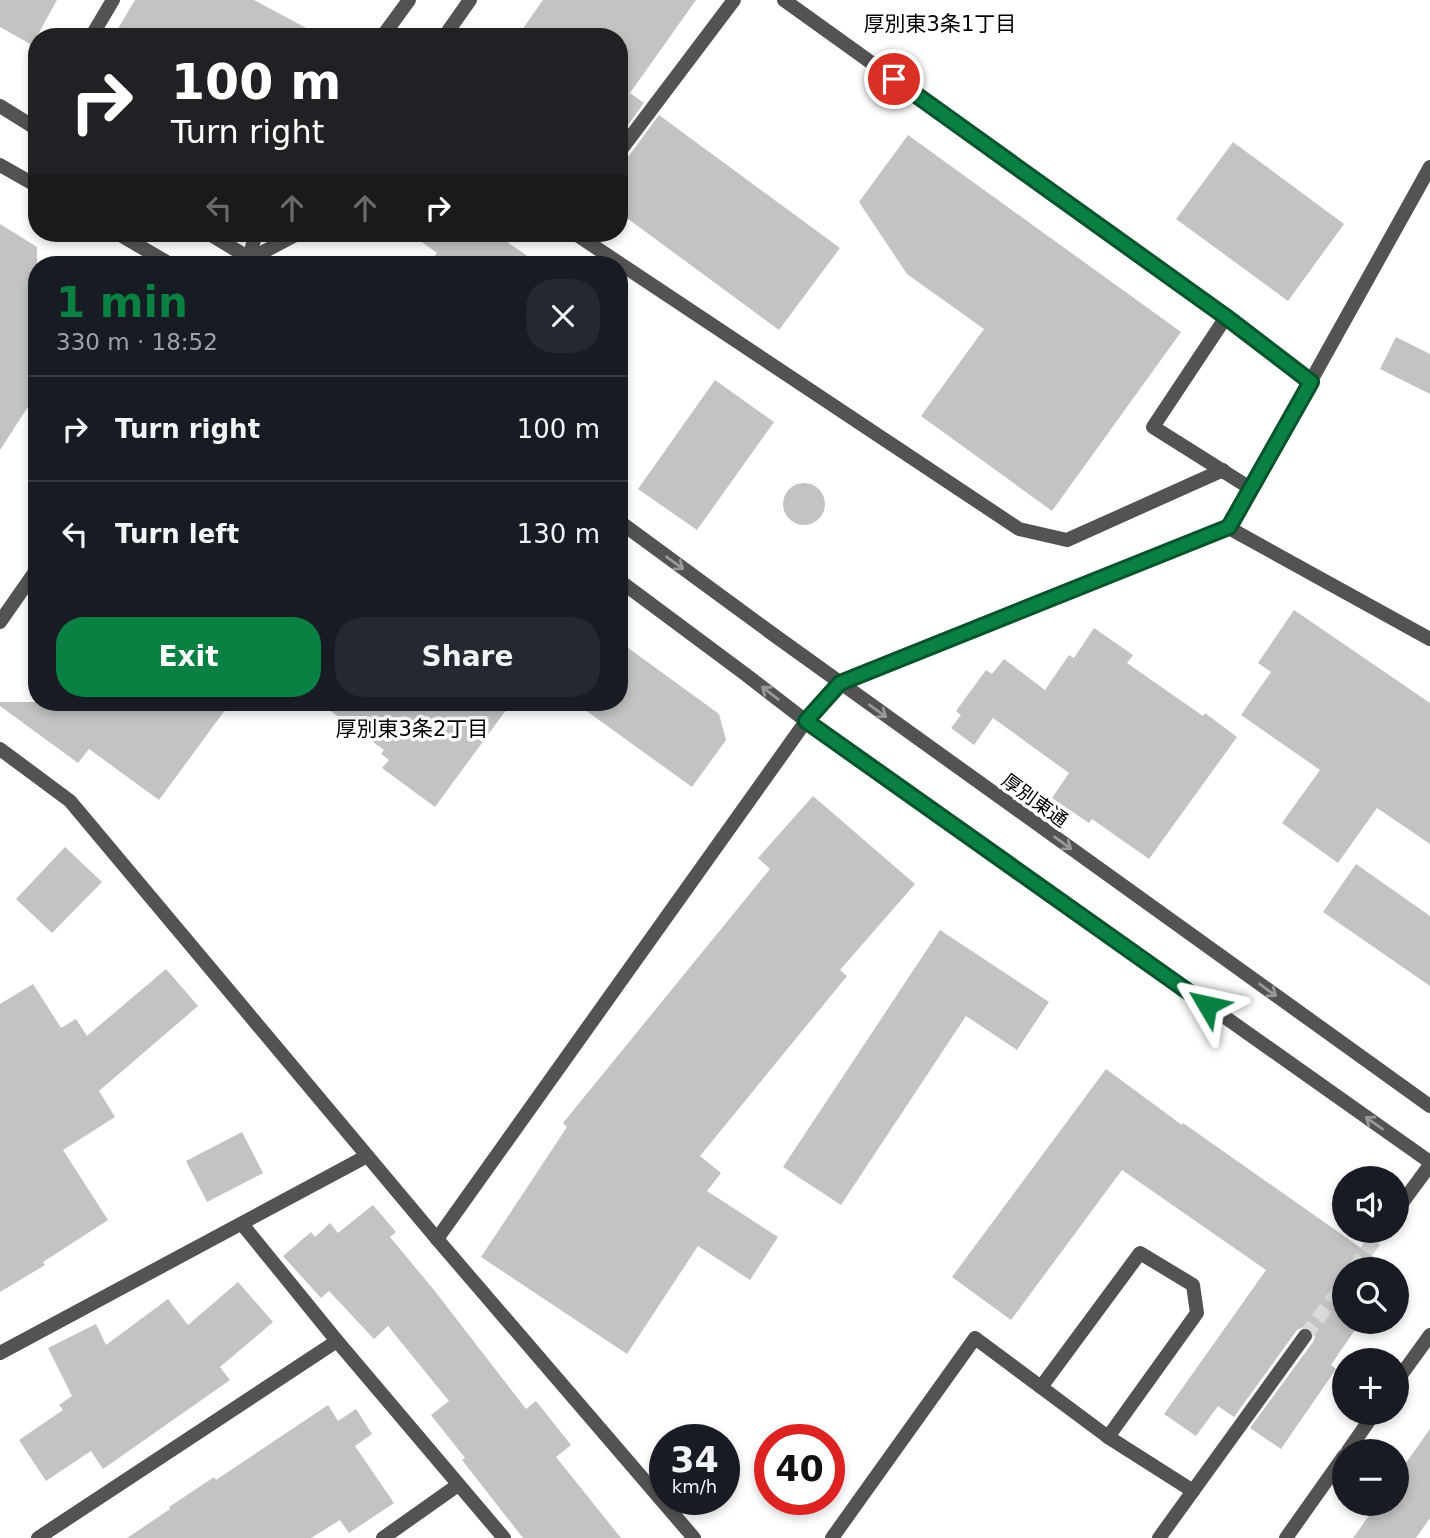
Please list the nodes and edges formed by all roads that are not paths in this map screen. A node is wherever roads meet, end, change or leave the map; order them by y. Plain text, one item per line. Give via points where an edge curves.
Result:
1 (113, 0) edge
2 (409, 0) edge
3 (470, 0) edge
4 (734, 0) edge
5 (784, 0) edge
6 (96, 28) edge
7 (389, 28) edge
8 (450, 28) edge
9 (0, 106) edge
10 (28, 122) edge
11 (628, 140) edge
12 (0, 165) edge
13 (1430, 167) edge
14 (28, 181) edge
15 (132, 242) edge
16 (222, 242) edge
17 (284, 242) edge
18 (588, 242) edge
19 (156, 256) edge
20 (243, 256) edge
21 (262, 256) edge
22 (609, 256) edge
23 (628, 269) edge
24 (1226, 317) junction
25 (1311, 382) junction
26 (1223, 470) junction
27 (1250, 488) junction
28 (1229, 527) junction
29 (628, 528) edge
30 (28, 582) edge
31 (628, 587) edge
32 (0, 622) edge
33 (1430, 639) edge
34 (840, 683) junction
35 (806, 721) junction
36 (0, 749) edge
37 (1430, 1106) edge
38 (367, 1156) junction
39 (1430, 1164) edge
40 (1409, 1193) edge
41 (242, 1224) junction
42 (436, 1239) junction
43 (1430, 1335) edge
44 (1305, 1336) tunnel mouth
45 (337, 1341) junction
46 (0, 1353) edge
47 (1409, 1364) edge
48 (1041, 1387) junction
49 (1108, 1437) junction
50 (1332, 1473) edge
51 (458, 1485) junction
52 (1193, 1491) junction
53 (38, 1538) edge
54 (383, 1538) edge
55 (504, 1538) edge
56 (694, 1538) edge
57 (832, 1538) edge
58 (1159, 1538) edge
59 (1286, 1538) edge

1 - 6 street
2 - 7 street
3 - 8 street
4 - 11 street
5 - 24 street
9 - 10 street
12 - 14 street
13 - 25 street
15 - 19 street
16 - 20 street
17 - 21 street
18 - 22 street
23 - 26 street via 1019,529 1067,540
24 - 25 street
24 - 26 street via 1153,426
25 - 27 street
26 - 27 street
27 - 28 street
28 - 33 street
28 - 34 street
29 -> 34 street, 厚別東通
30 - 32 street
35 -> 31 street
34 - 35 street
34 -> 37 street, 厚別東通
39 -> 35 street
35 - 42 street
36 - 38 street via 70,801
38 - 41 street
38 - 42 street
39 - 40 street
41 - 45 street
41 - 46 street
42 - 56 street
43 - 47 street
44 - 52 street
45 - 51 street
45 - 53 street
48 - 49 street
48 - 49 street via 1140,1252 1193,1285 1197,1313
48 - 57 street via 975,1338
49 - 52 street
50 - 59 street
51 - 54 street
51 - 55 street
52 - 58 street

